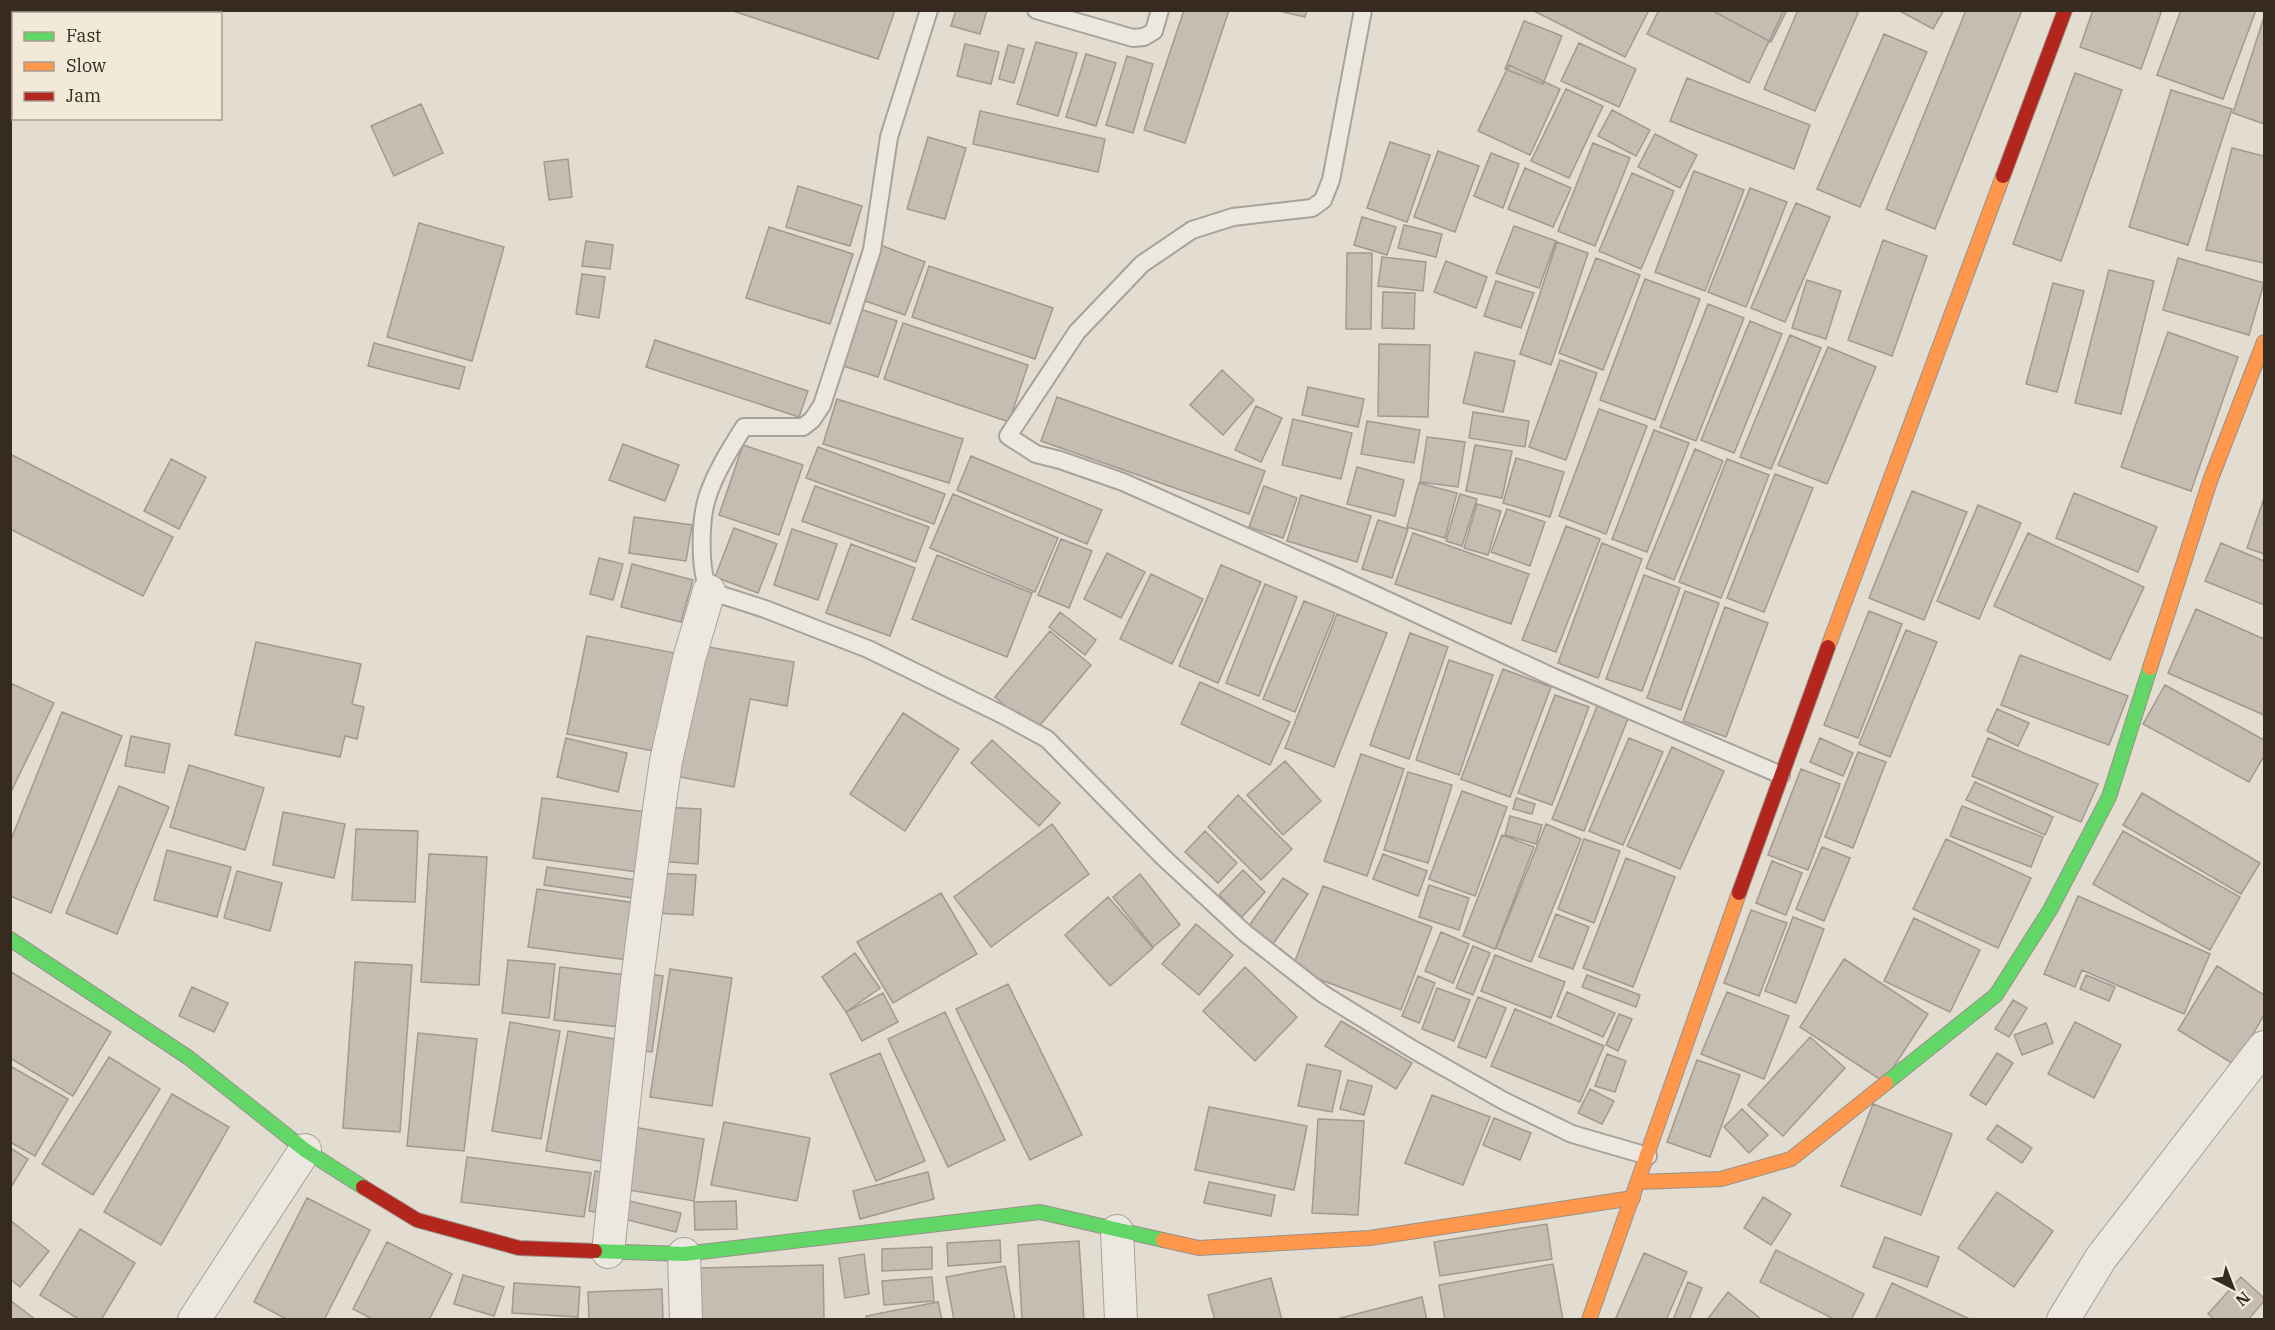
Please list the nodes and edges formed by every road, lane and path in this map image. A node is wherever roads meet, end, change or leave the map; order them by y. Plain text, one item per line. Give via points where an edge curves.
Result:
1 (929, 10) edge
2 (1036, 10) edge
3 (1160, 10) edge
4 (1363, 10) edge
5 (2065, 10) edge
6 (2265, 342) edge
7 (709, 591) junction
8 (1781, 775) junction
9 (10, 939) edge
10 (2265, 1047) edge
11 (305, 1150) junction
12 (1648, 1156) junction
13 (1638, 1182) junction
14 (1633, 1198) junction
15 (1117, 1231) junction
16 (608, 1252) junction
17 (684, 1254) junction
18 (194, 1320) edge
19 (686, 1320) edge
20 (1121, 1320) edge
21 (1589, 1320) edge
22 (2063, 1320) edge

1 - 7 lane via 890,137 872,250 822,405 803,428 744,427 729,451 707,499 701,544
2 - 3 lane via 1133,38 1154,31
4 - 8 lane via 1331,180 1323,200 1312,208 1233,217 1192,230 1142,264 1077,332 1008,436 1036,454 1123,482 1553,677
5 - 8 street
6 - 13 street via 2210,481 2109,797 2050,910 1996,995 1791,1159 1721,1179
7 - 12 lane via 868,649 1047,739 1164,858 1245,933 1323,994 1504,1101 1572,1134
7 - 16 street via 666,761
8 - 12 street
9 - 11 street via 189,1058
10 - 22 street via 2101,1258
11 - 16 street via 417,1220 519,1248
11 - 18 street
12 - 13 street
13 - 14 street
14 - 15 street via 1370,1238 1199,1248
14 - 21 street
15 - 17 street via 1040,1212
15 - 20 street
16 - 17 street
17 - 19 street

